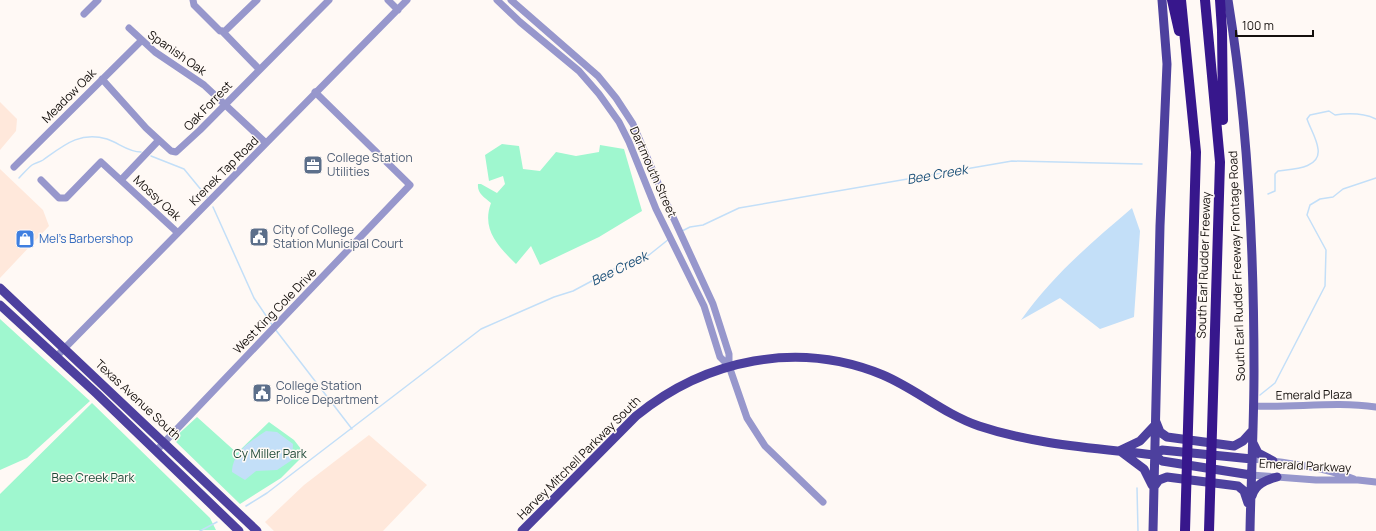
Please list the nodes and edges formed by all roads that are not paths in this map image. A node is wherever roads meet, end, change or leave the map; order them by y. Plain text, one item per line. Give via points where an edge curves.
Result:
1 (98, 0) edge
2 (193, 0) edge
3 (257, 0) edge
4 (329, 0) edge
5 (388, 0) edge
6 (407, 0) edge
7 (497, 0) edge
8 (511, 0) edge
9 (1162, 0) edge
10 (1172, 0) edge
11 (1181, 0) edge
12 (1205, 0) edge
13 (1220, 0) edge
14 (1228, 0) edge
15 (398, 10) junction
16 (84, 14) dead end
17 (129, 28) dead end
18 (222, 31) junction
19 (140, 41) junction
20 (259, 69) junction
21 (102, 79) junction
22 (315, 92) junction
23 (1191, 101) junction
24 (225, 104) junction
25 (158, 140) junction
26 (266, 143) junction
27 (1220, 162) junction
28 (14, 167) dead end
29 (41, 180) dead end
30 (121, 180) junction
31 (178, 232) junction
32 (0, 288) edge
33 (0, 305) edge
34 (65, 348) junction
35 (56, 357) junction
36 (729, 366) junction
37 (1253, 406) junction
38 (1376, 407) edge
39 (1155, 423) junction
40 (1252, 430) junction
41 (1252, 440) junction
42 (164, 442) junction
43 (156, 451) junction
44 (1119, 451) junction
45 (1154, 454) junction
46 (1252, 459) junction
47 (1273, 461) junction
48 (1251, 474) junction
49 (1277, 477) junction
50 (1358, 480) junction
51 (1376, 482) edge
52 (1154, 488) junction
53 (823, 502) dead end
54 (1250, 508) junction
55 (222, 515) junction
56 (239, 531) edge
57 (247, 531) edge
58 (257, 531) edge
59 (522, 531) edge
60 (1152, 531) edge
61 (1185, 531) edge
62 (1209, 531) edge
63 (1250, 531) edge

1 - 16 street
2 - 18 street via 194,5
3 - 18 street
4 - 20 street, Oak Forrest
5 - 15 street
6 - 15 street, Krenek Tap Road
7 - 36 street, Dartmouth Street via 579,70 619,122 630,142 656,209 704,306 720,357
8 - 36 street, Dartmouth Street via 598,76 633,124 713,304 729,354
9 - 39 main road via 1167,64
10 - 23 highway
11 - 23 highway, South Earl Rudder Freeway
12 - 27 highway, South Earl Rudder Freeway
13 - 27 highway via 1223,113
14 - 37 main road, South Earl Rudder Freeway Frontage Road via 1239,76 1250,223
15 - 22 street, Krenek Tap Road
17 - 19 street, Spanish Oak
18 - 20 street
19 - 21 street, Meadow Oak
19 - 24 street, Spanish Oak via 204,85
20 - 24 street, Oak Forrest
21 - 25 street, Oak Forrest
21 - 28 street, Meadow Oak
22 - 26 street, Krenek Tap Road
22 - 42 street, West King Cole Drive via 410,185
23 - 61 highway, South Earl Rudder Freeway via 1196,152
24 - 25 street, Oak Forrest via 176,152
24 - 26 street, Spanish Oak
25 - 30 street, Mossy Oak
26 - 31 street, Krenek Tap Road
27 - 62 highway, South Earl Rudder Freeway
29 - 30 street, Mossy Oak via 60,198 66,198 101,162
30 - 31 street, Mossy Oak
31 - 34 street, Krenek Tap Road
32 - 34 main road, Texas Avenue South
33 - 35 main road, Texas Avenue South
34 - 35 street, Krenek Tap Road
34 - 42 main road, Texas Avenue South
35 - 43 main road, Texas Avenue South
36 - 44 main road, Harvey Mitchell Parkway South via 779,358 842,363 883,375 964,420 998,432 1025,439
36 - 53 street, Dartmouth Street via 742,406 760,440
36 - 59 main road, Harvey Mitchell Parkway South via 694,378 651,403
37 - 38 street, Emerald Plaza via 1285,408 1331,404
37 - 40 main road, South Earl Rudder Freeway Frontage Road
39 - 40 main road via 1160,432 1167,437 1234,446 1244,441
39 - 44 main road via 1140,441
39 - 45 main road
40 - 41 main road, South Earl Rudder Freeway Frontage Road
41 - 46 main road, South Earl Rudder Freeway Frontage Road
41 - 47 main road via 1258,453
42 - 43 street, West King Cole Drive
42 - 58 main road, Texas Avenue South
43 - 55 main road, Texas Avenue South
44 - 45 main road, Harvey Mitchell Parkway South
44 - 52 main road via 1144,469
45 - 46 main road, Harvey Mitchell Parkway South via 1162,450
45 - 48 main road, Harvey Mitchell Parkway South via 1162,461
45 - 52 main road
46 - 47 street, Emerald Parkway
46 - 48 main road, South Earl Rudder Freeway Frontage Road
47 - 50 street, Emerald Parkway via 1337,472
48 - 49 street, Emerald Parkway
48 - 54 main road, South Earl Rudder Freeway Frontage Road
49 - 50 street, Emerald Parkway
49 - 54 main road via 1267,480 1254,490
50 - 51 street, Emerald Parkway
52 - 54 main road via 1159,480 1167,477 1238,486 1244,491
52 - 60 main road
54 - 63 main road, South Earl Rudder Freeway Frontage Road
55 - 56 main road, Texas Avenue South
55 - 57 main road via 232,517

